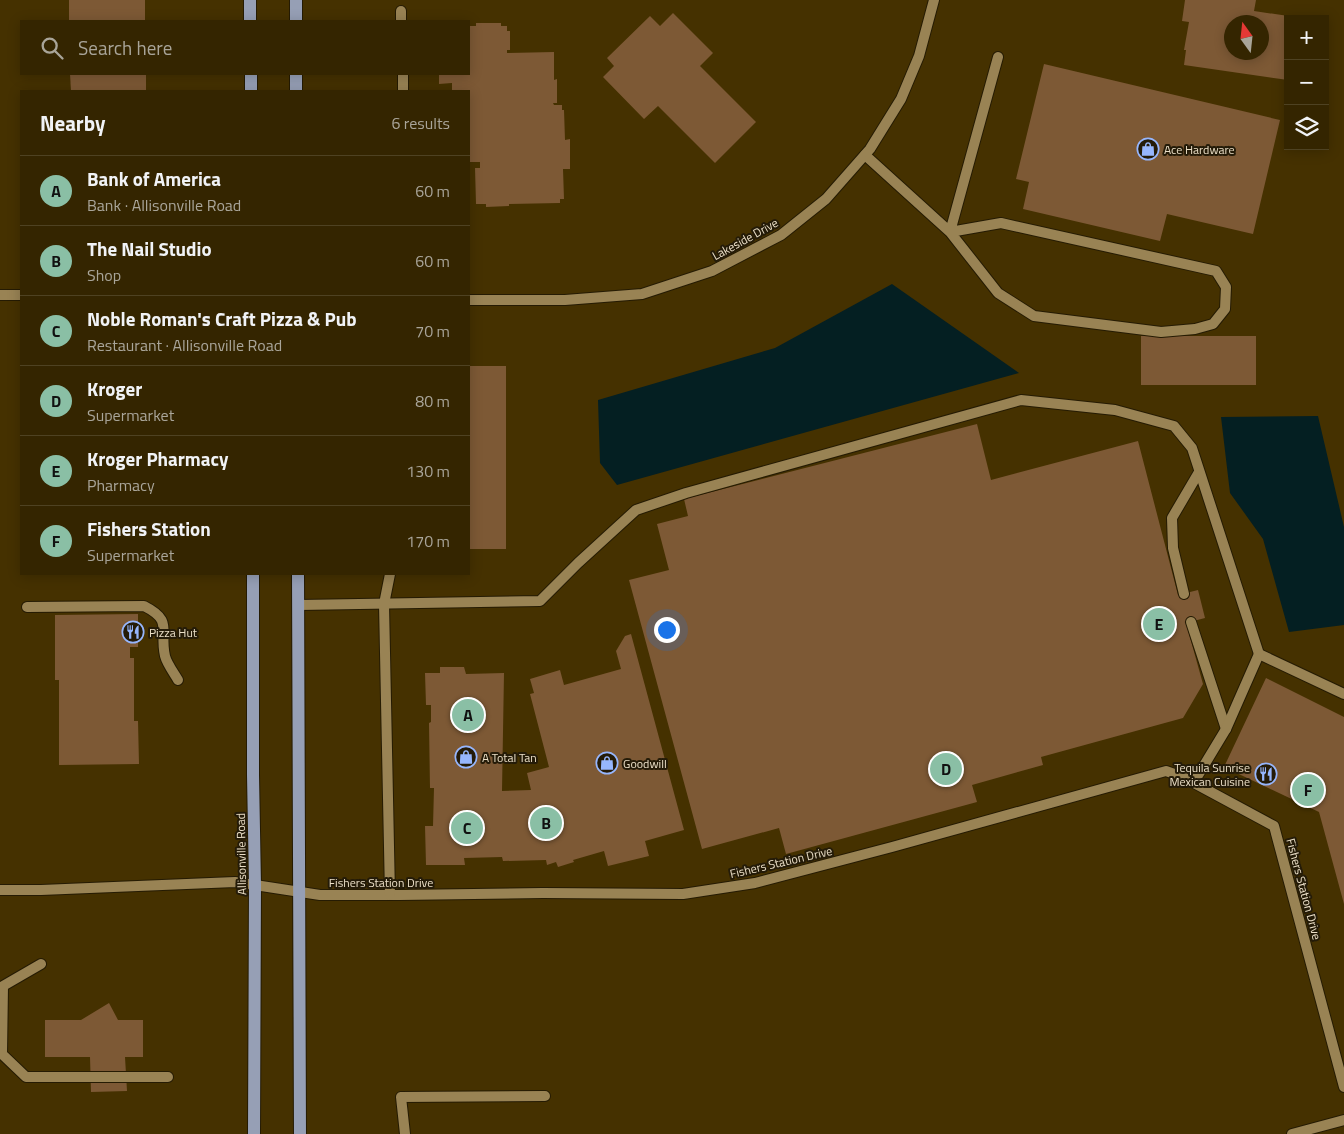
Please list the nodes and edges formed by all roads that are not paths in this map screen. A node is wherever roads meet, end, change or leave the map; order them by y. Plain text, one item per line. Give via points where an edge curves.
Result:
1 (250, 0) edge
2 (296, 0) edge
3 (934, 0) edge
4 (250, 20) edge
5 (296, 20) edge
6 (998, 57) dead end
7 (251, 75) edge
8 (296, 75) edge
9 (403, 75) edge
10 (251, 90) edge
11 (296, 90) edge
12 (403, 90) edge
13 (865, 155) junction
14 (950, 232) junction
15 (0, 295) edge
16 (20, 295) edge
17 (470, 300) edge
18 (1199, 472) junction
19 (253, 575) edge
20 (298, 575) edge
21 (390, 575) edge
22 (1184, 594) dead end
23 (384, 604) junction
24 (299, 605) junction
25 (27, 607) dead end
26 (1191, 622) dead end
27 (1259, 654) junction
28 (178, 680) dead end
29 (1344, 694) edge
30 (1226, 729) junction
31 (1194, 782) junction
32 (255, 885) junction
33 (0, 890) edge
34 (300, 892) junction
35 (390, 895) junction
36 (41, 964) dead end
37 (168, 1077) dead end
38 (1344, 1087) edge
39 (545, 1096) dead end
40 (1344, 1120) edge
41 (254, 1134) edge
42 (300, 1134) edge
43 (404, 1134) edge
44 (1292, 1134) edge

1 - 4 main road
2 - 5 main road
3 - 13 street, Lakeside Drive via 919,56 901,99
6 - 14 street
7 - 10 main road
8 - 11 main road
9 - 12 street
13 - 14 street
13 - 17 street, Lakeside Drive via 826,199 781,235 712,271 642,294 565,300
14 - 14 street via 998,293 1034,316 1161,332 1214,324 1225,309 1226,287 1216,271 1001,223
15 - 16 street
18 - 22 street via 1172,518 1173,548
18 - 23 street via 1192,448 1174,426 1115,410 1021,400 686,493 636,510 540,601
18 - 27 street
19 - 32 main road, Allisonville Road
20 - 24 main road
21 - 23 street
23 - 24 street
23 - 35 street
24 - 34 main road
25 - 28 street via 144,606 156,612 163,621 166,657
26 - 30 street
27 - 29 street
27 - 30 street
30 - 31 street
31 - 35 street, Fishers Station Drive via 1166,771 755,883 683,894
31 - 38 street, Fishers Station Drive via 1274,826
32 - 33 street, Fishers Station Drive via 235,882
32 - 34 street, Fishers Station Drive
32 - 41 main road, Allisonville Road
34 - 35 street, Fishers Station Drive
34 - 42 main road
36 - 37 street via 3,986 2,1054 26,1077
39 - 43 street via 401,1096
40 - 44 street

